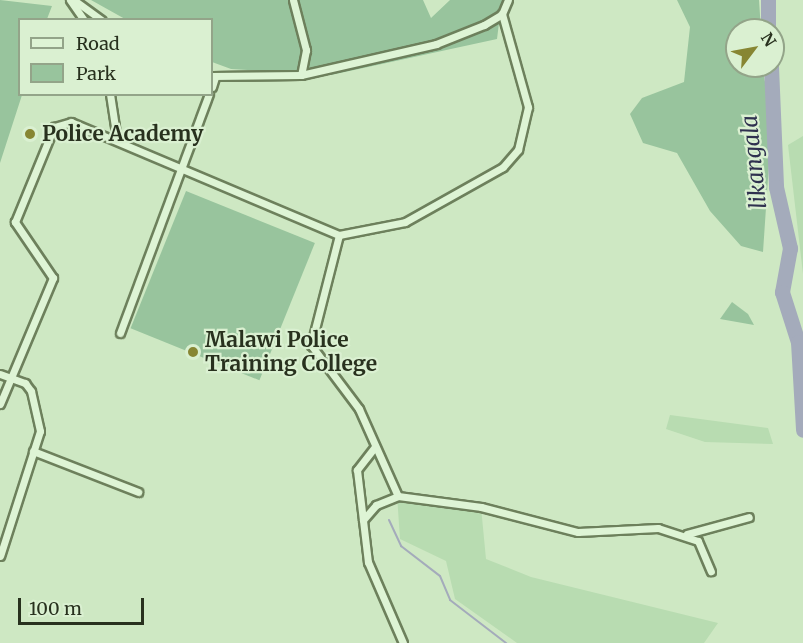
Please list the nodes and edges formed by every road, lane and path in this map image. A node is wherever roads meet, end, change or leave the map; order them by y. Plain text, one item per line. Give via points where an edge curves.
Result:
1 (72, 0) edge
2 (292, 0) edge
3 (508, 0) edge
4 (502, 14) junction
5 (83, 18) edge
6 (99, 18) edge
7 (301, 75) junction
8 (213, 76) edge
9 (110, 96) edge
10 (208, 96) edge
11 (117, 140) junction
12 (182, 167) junction
13 (339, 235) junction
14 (120, 333) dead end
15 (0, 374) edge
16 (9, 377) junction
17 (0, 404) edge
18 (374, 448) junction
19 (33, 451) junction
20 (138, 492) dead end
21 (398, 496) junction
22 (749, 517) dead end
23 (363, 520) junction
24 (687, 534) junction
25 (0, 556) edge
26 (711, 571) dead end
27 (403, 643) edge

1 - 5 street
1 - 6 street
2 - 7 street via 306,50
3 - 4 street
4 - 7 street via 436,44
4 - 13 street via 528,106 518,150 503,167 405,222
7 - 8 street
9 - 11 street
10 - 12 street
11 - 12 street
11 - 16 street via 71,122 54,127 15,222 41,255 52,284
12 - 13 street
12 - 14 street
13 - 18 street via 311,345 353,398
15 - 16 street
16 - 17 street
16 - 19 street via 31,391 40,431
18 - 21 street
18 - 23 street via 357,470
19 - 20 street
19 - 25 street
21 - 23 street via 376,504
21 - 24 street via 481,507 578,532 641,527
22 - 24 street
23 - 27 street via 370,572
24 - 26 street via 704,549

